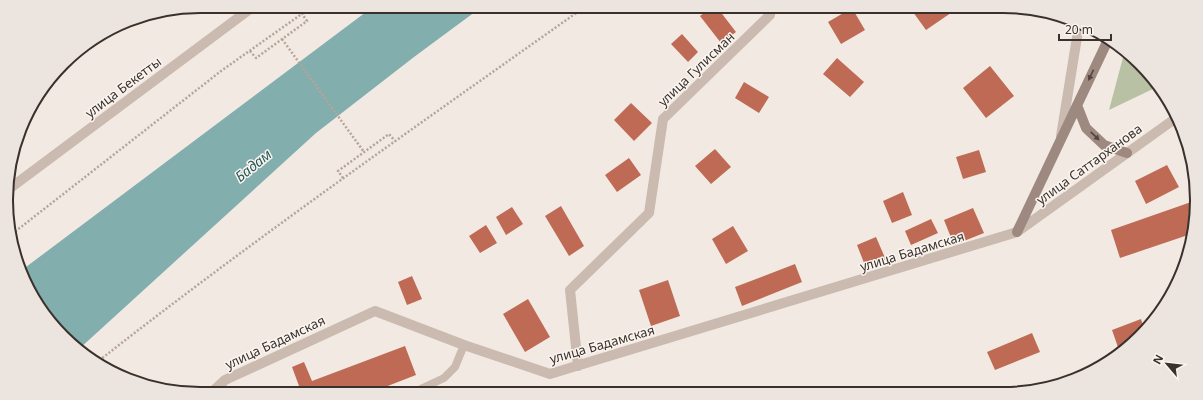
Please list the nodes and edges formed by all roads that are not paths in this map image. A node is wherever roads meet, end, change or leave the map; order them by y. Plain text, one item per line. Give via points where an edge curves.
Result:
1 (245, 13) edge
2 (770, 13) edge
3 (1078, 29) edge
4 (1106, 44) edge
5 (1077, 105) junction
6 (1173, 120) edge
7 (1060, 140) junction
8 (1127, 153) junction
9 (14, 184) edge
10 (1017, 232) junction
11 (464, 345) junction
12 (578, 366) junction
13 (217, 387) edge
14 (425, 387) edge

1 - 9 street, улица Бекетты
2 - 12 street, улица Гулисман via 663,119 649,213 570,290
3 - 7 street
4 -> 5 street
5 - 7 street
5 -> 8 street via 1086,128 1104,145
6 - 8 street, улица Саттарханова
7 - 10 street
8 - 10 street, улица Саттарханова
10 - 12 street, улица Бадамская
11 - 12 street, улица Бадамская via 550,374
11 - 13 street, улица Бадамская via 376,311 224,380
11 - 14 lane via 455,367 444,378

